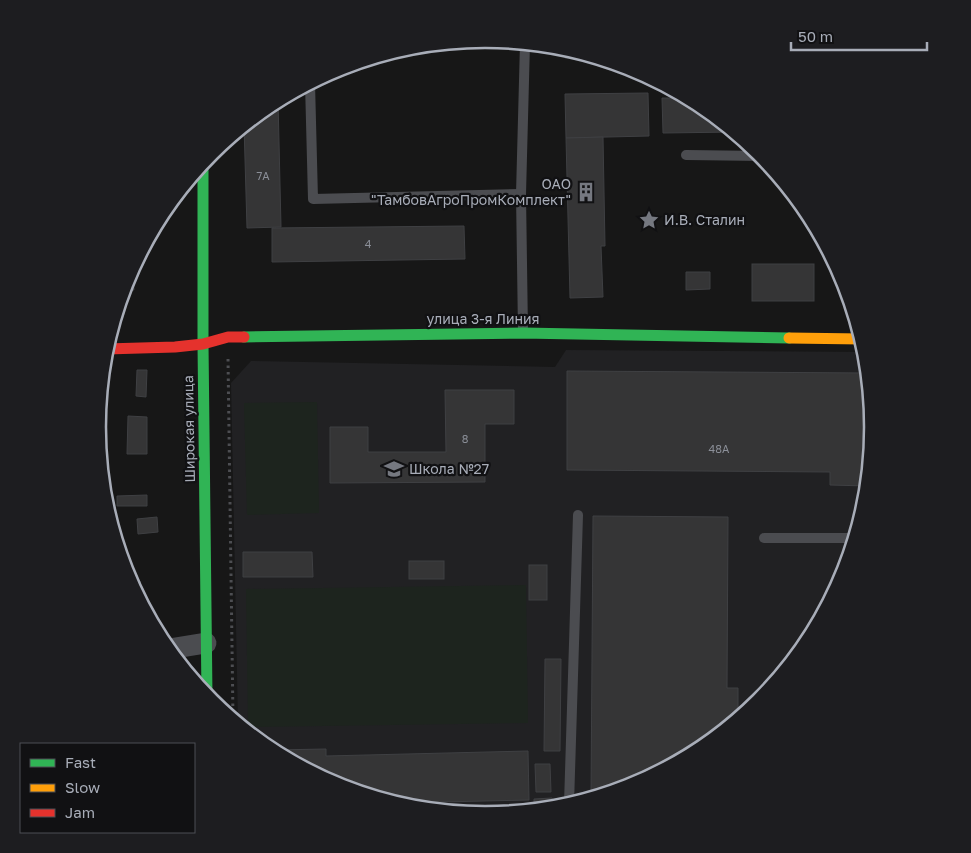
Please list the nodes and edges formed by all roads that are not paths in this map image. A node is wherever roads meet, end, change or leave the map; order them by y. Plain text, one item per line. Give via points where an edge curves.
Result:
1 (525, 50) edge
2 (310, 91) edge
3 (686, 155) dead end
4 (750, 156) edge
5 (203, 175) edge
6 (521, 194) junction
7 (523, 333) junction
8 (854, 339) edge
9 (203, 344) junction
10 (115, 349) edge
11 (578, 515) dead end
12 (764, 538) dead end
13 (847, 538) edge
14 (206, 643) junction
15 (178, 648) edge
16 (207, 682) edge
17 (569, 796) edge

1 - 6 lane
2 - 6 lane via 313,199
3 - 4 lane
5 - 9 street, Широкая улица
6 - 7 lane
7 - 8 street, улица 3-я Линия
7 - 9 street, улица 3-я Линия via 228,337
9 - 10 street, улица 3-я Линия
9 - 14 street, Широкая улица
11 - 17 lane
12 - 13 lane
14 - 15 street
14 - 16 street, Широкая улица

